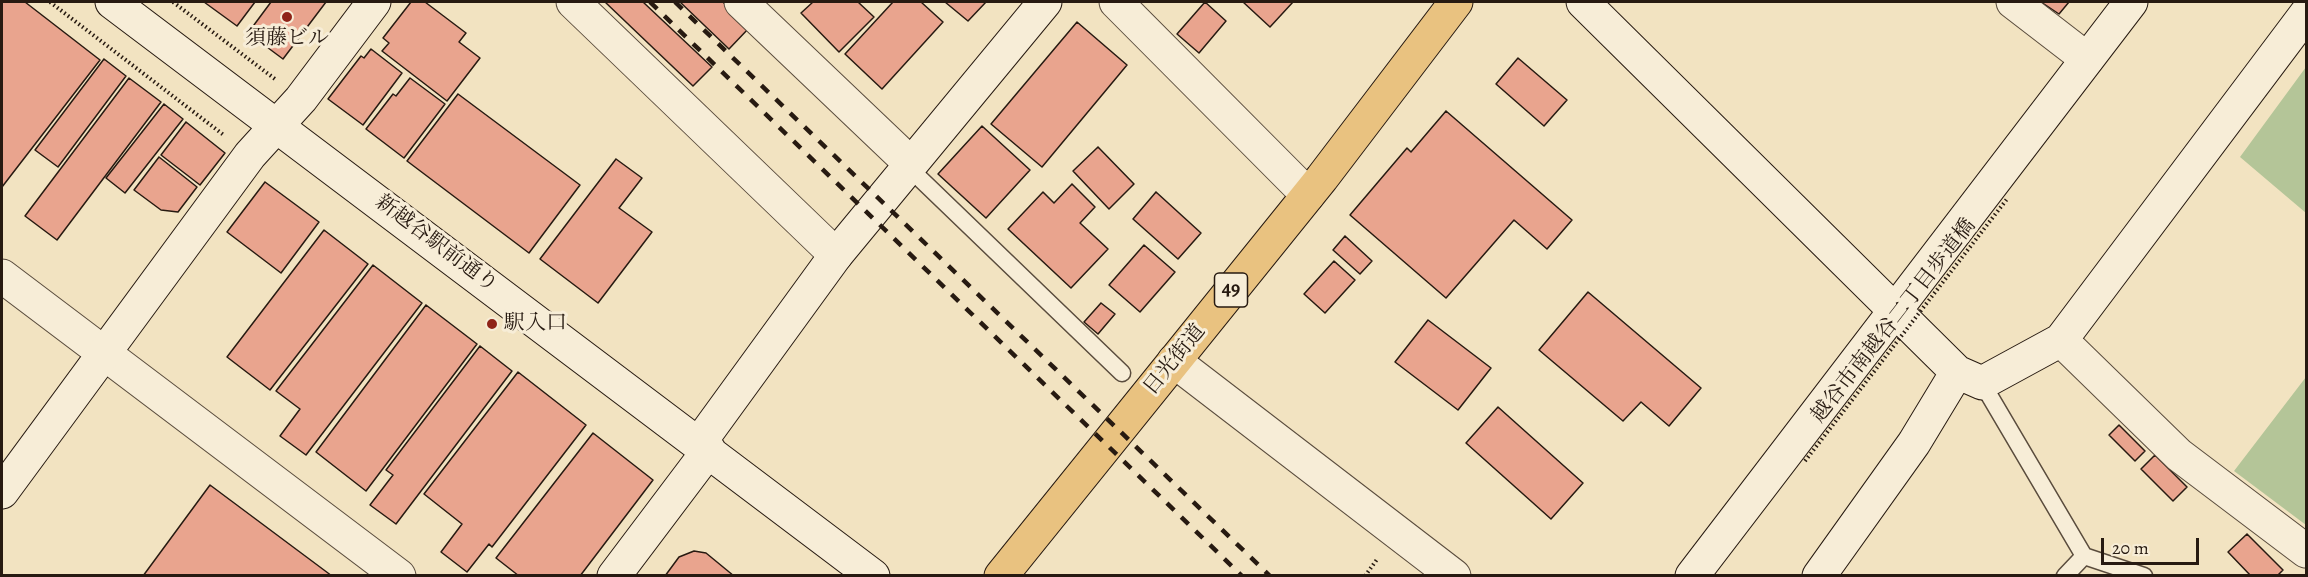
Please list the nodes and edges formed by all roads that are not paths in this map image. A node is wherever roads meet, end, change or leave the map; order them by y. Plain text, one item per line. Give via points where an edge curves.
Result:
1 (112, 2) edge
2 (374, 2) edge
3 (573, 2) edge
4 (741, 2) edge
5 (1045, 2) edge
6 (1116, 2) edge
7 (1456, 2) edge
8 (1583, 2) edge
9 (2013, 2) edge
10 (2131, 2) edge
11 (2307, 14) edge
12 (2087, 59) junction
13 (278, 124) junction
14 (908, 165) junction
15 (1308, 195) junction
16 (836, 255) junction
17 (2, 276) edge
18 (1894, 309) junction
19 (2061, 340) junction
20 (104, 354) junction
21 (1174, 361) junction
22 (1122, 374) dead end
23 (1970, 378) junction
24 (704, 446) junction
25 (2, 492) edge
26 (2307, 551) edge
27 (2084, 556) junction
28 (399, 576) edge
29 (614, 576) edge
30 (873, 576) edge
31 (1001, 576) edge
32 (1454, 576) edge
33 (1692, 576) edge
34 (1819, 576) edge
35 (2065, 576) edge
36 (2144, 576) edge

1 - 13 street, 新越谷駅前通り
2 - 13 street
3 - 16 street
4 - 14 street
5 - 14 street
6 - 15 street
7 - 15 main road, 日光街道 / 49
8 - 18 street
9 - 12 street
10 - 12 street
11 - 19 street
12 - 18 street
13 - 20 street via 250,155
13 - 24 street, 新越谷駅前通り
14 - 16 street
14 - 22 lane
15 - 21 main road, 日光街道 / 49
16 - 24 street
17 - 20 street
18 - 23 street
18 - 33 street
19 - 23 street
19 - 26 street via 2179,455
20 - 25 street
20 - 28 street
21 - 31 main road, 日光街道 / 49
21 - 32 street
23 - 27 lane
23 - 34 street via 1914,443
24 - 29 street
24 - 30 street, 新越谷駅前通り
27 - 35 lane
27 - 36 lane

